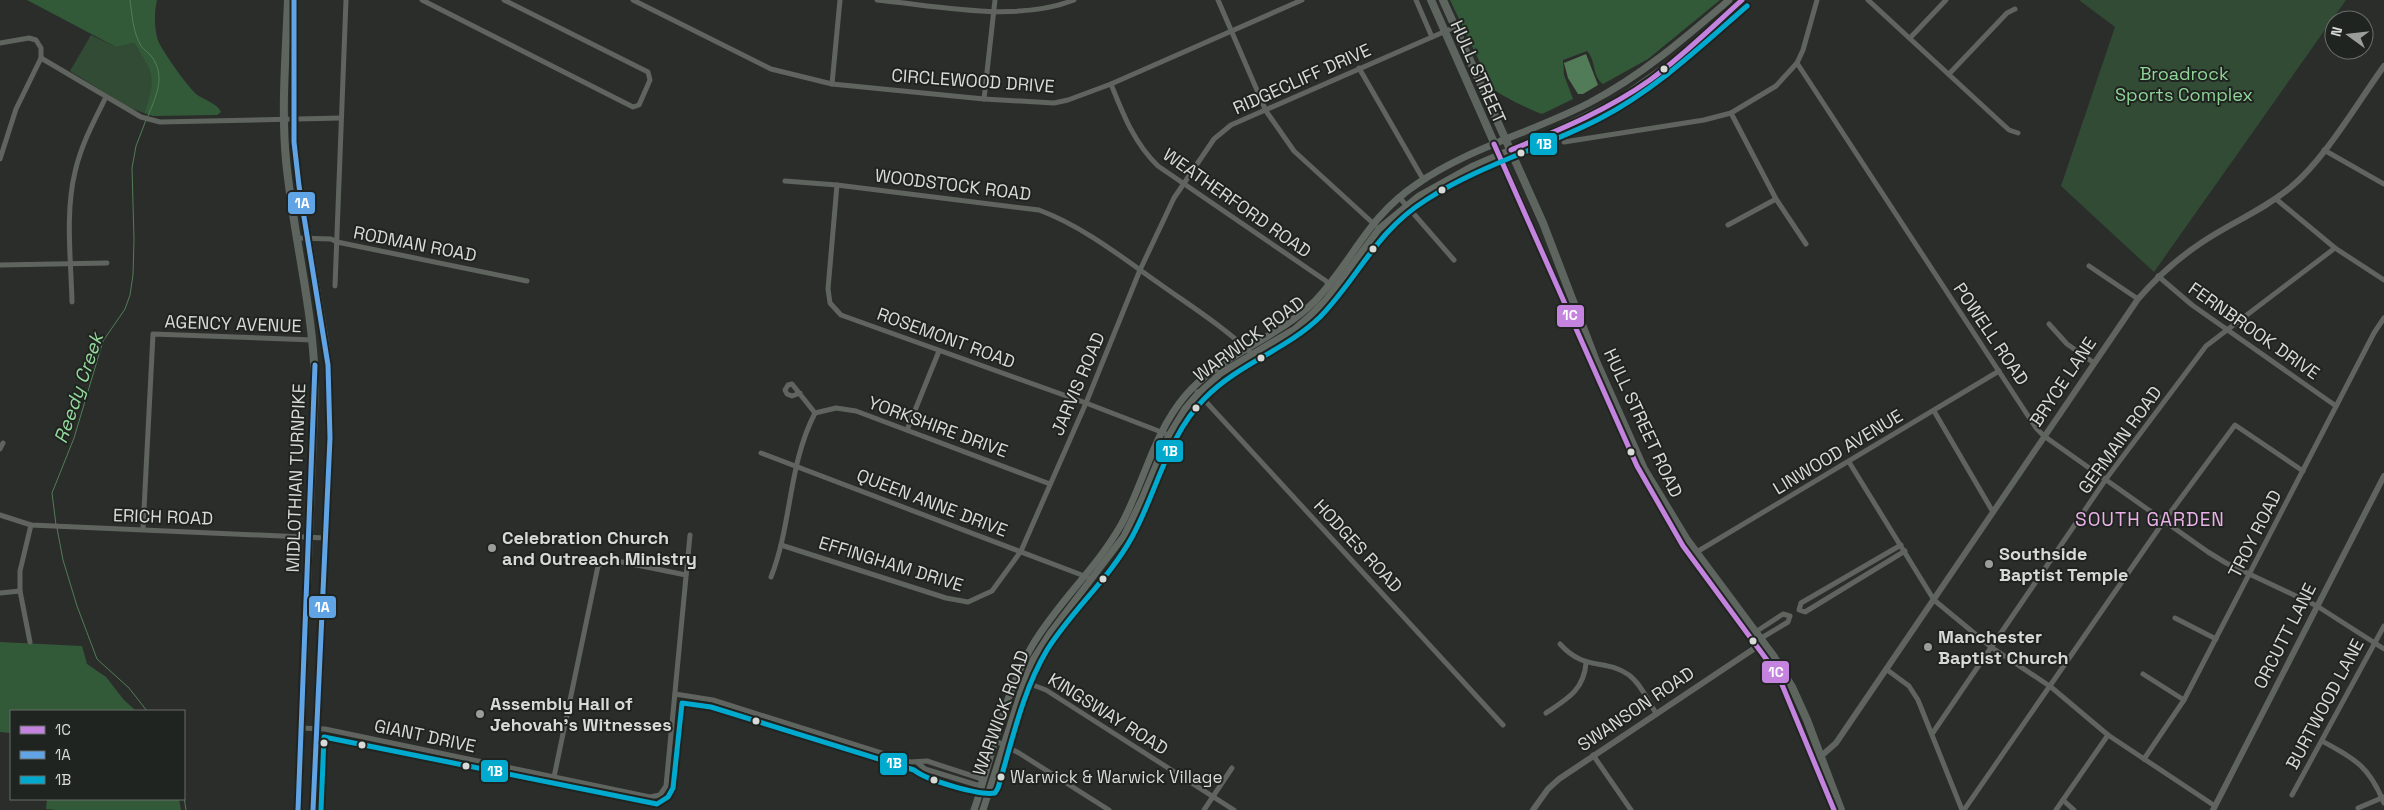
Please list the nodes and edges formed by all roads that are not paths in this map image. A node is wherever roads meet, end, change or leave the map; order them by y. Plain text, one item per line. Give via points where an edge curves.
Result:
1 (288, 0) edge
2 (294, 0) edge
3 (346, 0) edge
4 (422, 0) edge
5 (504, 0) edge
6 (633, 0) edge
7 (840, 0) edge
8 (877, 0) edge
9 (995, 0) edge
10 (1074, 0) edge
11 (1218, 0) edge
12 (1302, 0) edge
13 (1416, 0) edge
14 (1431, 0) edge
15 (1443, 0) edge
16 (1729, 0) edge
17 (1742, 0) edge
18 (1817, 0) edge
19 (1868, 0) edge
20 (1946, 0) edge
21 (2015, 9) dead end
22 (994, 12) junction
23 (1455, 28) junction
24 (1231, 30) junction
25 (1445, 32) junction
26 (1432, 37) junction
27 (1910, 38) junction
28 (0, 44) edge
29 (41, 58) junction
30 (1797, 63) junction
31 (2384, 66) edge
32 (1359, 68) junction
33 (1949, 74) junction
34 (832, 84) junction
35 (1111, 84) junction
36 (106, 98) junction
37 (984, 100) junction
38 (1266, 110) junction
39 (1731, 113) junction
40 (284, 118) junction
41 (293, 118) junction
42 (341, 118) junction
43 (2018, 133) dead end
44 (1506, 140) junction
45 (1564, 142) dead end
46 (1494, 144) junction
47 (1511, 150) junction
48 (2324, 150) junction
49 (1498, 155) junction
50 (0, 159) edge
51 (1423, 179) junction
52 (785, 181) dead end
53 (2384, 184) edge
54 (837, 185) junction
55 (1183, 185) junction
56 (1399, 197) junction
57 (1776, 199) junction
58 (2276, 199) junction
59 (1406, 205) junction
60 (1373, 223) junction
61 (1728, 225) dead end
62 (1379, 229) junction
63 (298, 238) junction
64 (308, 239) junction
65 (337, 242) junction
66 (1806, 244) dead end
67 (2335, 248) junction
68 (1454, 260) dead end
69 (71, 264) junction
70 (107, 264) dead end
71 (0, 265) edge
72 (2090, 266) dead end
73 (1140, 270) junction
74 (2158, 276) junction
75 (2384, 278) edge
76 (527, 281) dead end
77 (335, 286) dead end
78 (1328, 286) junction
79 (2138, 299) junction
80 (72, 302) dead end
81 (2384, 318) edge
82 (2049, 324) dead end
83 (2227, 330) junction
84 (313, 340) junction
85 (1246, 348) junction
86 (939, 351) junction
87 (1252, 354) junction
88 (2094, 363) junction
89 (1999, 371) junction
90 (1196, 391) junction
91 (800, 393) dead end
92 (1086, 403) junction
93 (2336, 406) junction
94 (1934, 411) junction
95 (815, 413) junction
96 (907, 430) junction
97 (1161, 432) junction
98 (1168, 435) junction
99 (2044, 436) junction
100 (3, 443) dead end
101 (0, 449) edge
102 (761, 453) dead end
103 (1849, 462) junction
104 (795, 466) junction
105 (2303, 471) junction
106 (2384, 476) edge
107 (2106, 479) junction
108 (1050, 484) junction
109 (1993, 512) junction
110 (0, 515) edge
111 (2164, 522) junction
112 (31, 525) junction
113 (143, 530) junction
114 (309, 536) junction
115 (690, 536) dead end
116 (326, 538) junction
117 (781, 545) junction
118 (1901, 545) junction
119 (1021, 551) junction
120 (1905, 551) junction
121 (1693, 554) junction
122 (2250, 574) junction
123 (686, 575) junction
124 (1084, 576) junction
125 (771, 577) dead end
126 (1092, 579) junction
127 (20, 590) junction
128 (992, 591) joint
129 (0, 593) edge
130 (1934, 600) junction
131 (2317, 606) junction
132 (2175, 618) dead end
133 (2384, 626) edge
134 (1757, 639) junction
135 (2216, 639) junction
136 (30, 642) dead end
137 (2374, 642) junction
138 (1560, 644) dead end
139 (1991, 647) junction
140 (2384, 649) edge
141 (1586, 662) junction
142 (1886, 669) junction
143 (2143, 674) dead end
144 (1017, 679) junction
145 (1025, 681) junction
146 (2051, 687) junction
147 (675, 694) junction
148 (2184, 700) junction
149 (1546, 713) dead end
150 (1656, 713) junction
151 (1503, 724) dead end
152 (301, 728) junction
153 (317, 728) junction
154 (1932, 734) junction
155 (2108, 735) junction
156 (2322, 741) junction
157 (996, 742) junction
158 (1004, 745) junction
159 (1594, 755) junction
160 (1818, 758) junction
161 (2144, 759) junction
162 (1232, 768) dead end
163 (554, 776) junction
164 (987, 785) junction
165 (2292, 796) dead end
166 (1213, 797) junction
167 (2063, 800) junction
168 (2383, 800) edge
169 (2214, 808) edge
170 (2358, 808) dead end
171 (298, 810) edge
172 (313, 810) edge
173 (974, 810) edge
174 (983, 810) edge
175 (1109, 810) edge
176 (1204, 810) edge
177 (1234, 810) edge
178 (1533, 810) edge
179 (1631, 810) edge
180 (1834, 810) edge
181 (1841, 810) edge
182 (1963, 810) edge
183 (2056, 810) edge
184 (2074, 810) edge

1 - 40 main road, MIDLOTHIAN TURNPIKE
2 - 41 main road, MIDLOTHIAN TURNPIKE
3 - 42 street
4 - 5 street via 633,107 639,105 650,80 648,72
6 - 34 street, CIRCLEWOOD DRIVE via 772,69
7 - 34 street
8 - 22 street
9 - 22 street
10 - 22 street via 1056,7
11 - 24 street
12 - 24 street, CIRCLEWOOD DRIVE
13 - 26 street
14 - 25 main road, HULL STREET
15 - 23 main road, HULL STREET
16 - 44 main road, WARWICK ROAD via 1623,84 1558,118
17 - 47 main road, WARWICK ROAD via 1650,80 1579,120
18 - 30 street
19 - 27 street
20 - 27 street
21 - 33 street via 2007,13
22 - 37 street
23 - 25 street, RIDGECLIFF DRIVE
23 - 44 main road, HULL STREET ROAD
24 - 35 street, CIRCLEWOOD DRIVE
24 - 38 street
25 - 26 street, RIDGECLIFF DRIVE
25 - 46 main road, HULL STREET
26 - 32 street, RIDGECLIFF DRIVE
27 - 33 street
28 - 29 street via 29,38 36,40 41,48
29 - 36 street
29 - 50 street via 16,109
30 - 39 street via 1776,86
30 - 89 street, POWELL ROAD
31 - 48 street, BRYCE LANE
32 - 38 street, RIDGECLIFF DRIVE
32 - 51 street
33 - 43 street via 2009,130
34 - 37 street, CIRCLEWOOD DRIVE
35 - 37 street, CIRCLEWOOD DRIVE via 1054,103
35 - 55 street, WEATHERFORD ROAD via 1125,120 1139,144 1158,166
36 - 40 street via 141,117 160,122
36 - 69 street via 86,139 75,172 71,206
38 - 55 street, RIDGECLIFF DRIVE via 1222,131
38 - 60 street via 1294,151
39 - 45 street
39 - 57 street
40 - 41 street
40 - 63 main road, MIDLOTHIAN TURNPIKE via 286,162
41 - 42 street
41 - 64 main road, MIDLOTHIAN TURNPIKE
42 - 65 street
44 - 46 main road, WARWICK ROAD
44 - 47 main road, HULL STREET ROAD
46 - 49 main road, HULL STREET
46 - 51 main road, WARWICK ROAD
47 - 49 main road, WARWICK ROAD
47 - 121 main road, HULL STREET ROAD via 1630,438 1660,499
48 - 53 street
48 - 58 street, BRYCE LANE via 2294,185
49 - 59 main road, WARWICK ROAD via 1451,176
49 - 121 main road, HULL STREET ROAD via 1636,466 1661,511
51 - 56 main road, WARWICK ROAD
52 - 54 street, WOODSTOCK ROAD
54 - 73 street, WOODSTOCK ROAD via 1039,210 1058,216
54 - 86 street, ROSEMONT ROAD via 828,289 830,303 841,315
55 - 73 street, JARVIS ROAD
55 - 78 street, WEATHERFORD ROAD via 1324,280
56 - 59 street
56 - 60 main road, WARWICK ROAD
57 - 61 street
57 - 66 street
58 - 67 street
58 - 74 street, BRYCE LANE via 2202,242
59 - 62 main road, WARWICK ROAD
59 - 68 street
60 - 62 street
60 - 78 main road, WARWICK ROAD
62 - 87 main road, WARWICK ROAD via 1326,300 1310,316 1295,329
63 - 64 street, RODMAN ROAD
63 - 84 main road, MIDLOTHIAN TURNPIKE
64 - 65 street, RODMAN ROAD
64 - 116 main road, MIDLOTHIAN TURNPIKE via 328,364 330,438
65 - 76 street, RODMAN ROAD
65 - 77 street
67 - 75 street
67 - 83 street, GERMAIN ROAD
69 - 70 street
69 - 71 street
69 - 80 street
72 - 79 street
73 - 85 street, WOODSTOCK ROAD
73 - 92 street, JARVIS ROAD
74 - 79 street, BRYCE LANE
74 - 83 street, FERNBROOK DRIVE
78 - 85 main road, WARWICK ROAD via 1289,323
79 - 88 street, BRYCE LANE
81 - 93 street, TROY ROAD
82 - 88 street via 2067,344
83 - 93 street, FERNBROOK DRIVE
83 - 107 street, GERMAIN ROAD via 2206,346
84 - 113 street, AGENCY AVENUE via 153,334
84 - 114 main road, MIDLOTHIAN TURNPIKE via 315,412
85 - 87 street, WOODSTOCK ROAD
85 - 90 main road, WARWICK ROAD via 1223,362
86 - 92 street, ROSEMONT ROAD
86 - 96 street
87 - 90 main road, WARWICK ROAD
88 - 99 street, BRYCE LANE
89 - 94 street, LINWOOD AVENUE
89 - 99 street, POWELL ROAD
90 - 97 main road, WARWICK ROAD via 1174,410
90 - 98 main road, WARWICK ROAD
90 - 151 street, HODGES ROAD
91 - 95 street
92 - 97 street, ROSEMONT ROAD
92 - 108 street, JARVIS ROAD
93 - 105 street, TROY ROAD
94 - 103 street, LINWOOD AVENUE
94 - 109 street
95 - 96 street, YORKSHIRE DRIVE via 836,408 856,411
95 - 104 street via 806,429
96 - 108 street, YORKSHIRE DRIVE
97 - 98 street, ROSEMONT ROAD
97 - 124 main road, WARWICK ROAD via 1124,518
98 - 126 main road, WARWICK ROAD via 1131,522
99 - 107 street, POWELL ROAD
99 - 109 street, BRYCE LANE
100 - 101 street
102 - 104 street, QUEEN ANNE DRIVE
103 - 118 street
103 - 121 street, LINWOOD AVENUE
104 - 117 street
104 - 119 street, QUEEN ANNE DRIVE
105 - 111 street via 2235,425
105 - 122 street, TROY ROAD
106 - 131 street, ORCUTT LANE
107 - 111 street, POWELL ROAD
107 - 139 street, GERMAIN ROAD
108 - 119 street, JARVIS ROAD
109 - 130 street, BRYCE LANE
110 - 112 street, ERICH ROAD
111 - 122 street, POWELL ROAD via 2220,559
111 - 146 street
112 - 113 street, ERICH ROAD
112 - 127 street via 20,571
113 - 114 street, ERICH ROAD
114 - 116 street, ERICH ROAD
114 - 152 main road, MIDLOTHIAN TURNPIKE
115 - 123 street
116 - 153 main road, MIDLOTHIAN TURNPIKE
117 - 125 street
117 - 128 street, EFFINGHAM DRIVE via 946,598 968,602
118 - 120 street
118 - 120 street via 1801,603 1799,610 1805,612
119 - 124 street, QUEEN ANNE DRIVE
119 - 128 street, JARVIS ROAD
120 - 130 street
121 - 134 main road, HULL STREET ROAD
122 - 131 street, POWELL ROAD
122 - 135 street, TROY ROAD
123 - 147 street
123 - 163 street via 612,560 602,562 596,570
124 - 126 street, QUEEN ANNE DRIVE
124 - 144 main road, WARWICK ROAD via 1040,634
126 - 145 main road, WARWICK ROAD via 1041,646
127 - 129 street
127 - 136 street
130 - 139 street
130 - 142 street, BRYCE LANE
131 - 137 street, POWELL ROAD
131 - 169 street, ORCUTT LANE
132 - 135 street
133 - 137 street, BURTWOOD LANE
134 - 134 street via 1788,622 1789,614 1783,614
134 - 150 street, SWANSON ROAD
134 - 160 main road, HULL STREET ROAD via 1785,688
135 - 148 street, TROY ROAD
137 - 140 street, POWELL ROAD
137 - 156 street, BURTWOOD LANE
138 - 141 street
139 - 146 street
139 - 154 street, GERMAIN ROAD
141 - 149 street via 1586,672 1579,689
141 - 150 street via 1628,674
142 - 154 street via 1909,686
142 - 160 street, BRYCE LANE via 1836,743
143 - 148 street
144 - 145 street, KINGSWAY ROAD
144 - 157 main road, WARWICK ROAD
145 - 158 main road, WARWICK ROAD
145 - 166 street, KINGSWAY ROAD via 1046,690
146 - 155 street
146 - 182 street
147 - 163 street, GIANT DRIVE via 666,786 660,795 650,797
147 - 164 street via 713,700 918,763 925,769 950,777
148 - 161 street, TROY ROAD
150 - 159 street, SWANSON ROAD
152 - 153 street, GIANT DRIVE
152 - 171 main road, MIDLOTHIAN TURNPIKE
153 - 163 street, GIANT DRIVE
153 - 172 main road, MIDLOTHIAN TURNPIKE
154 - 182 street
155 - 161 street
155 - 167 street
156 - 165 street, BURTWOOD LANE
156 - 168 street via 2357,760
157 - 158 street
157 - 164 main road, WARWICK ROAD
158 - 164 main road, WARWICK ROAD
158 - 175 street
159 - 178 street, SWANSON ROAD via 1552,785
159 - 179 street
160 - 180 main road, HULL STREET ROAD
160 - 181 main road, HULL STREET ROAD
161 - 169 street
162 - 166 street
164 - 173 main road, WARWICK ROAD
164 - 174 main road, WARWICK ROAD
166 - 176 street
166 - 177 street, KINGSWAY ROAD
167 - 183 street
167 - 184 street
168 - 170 street

